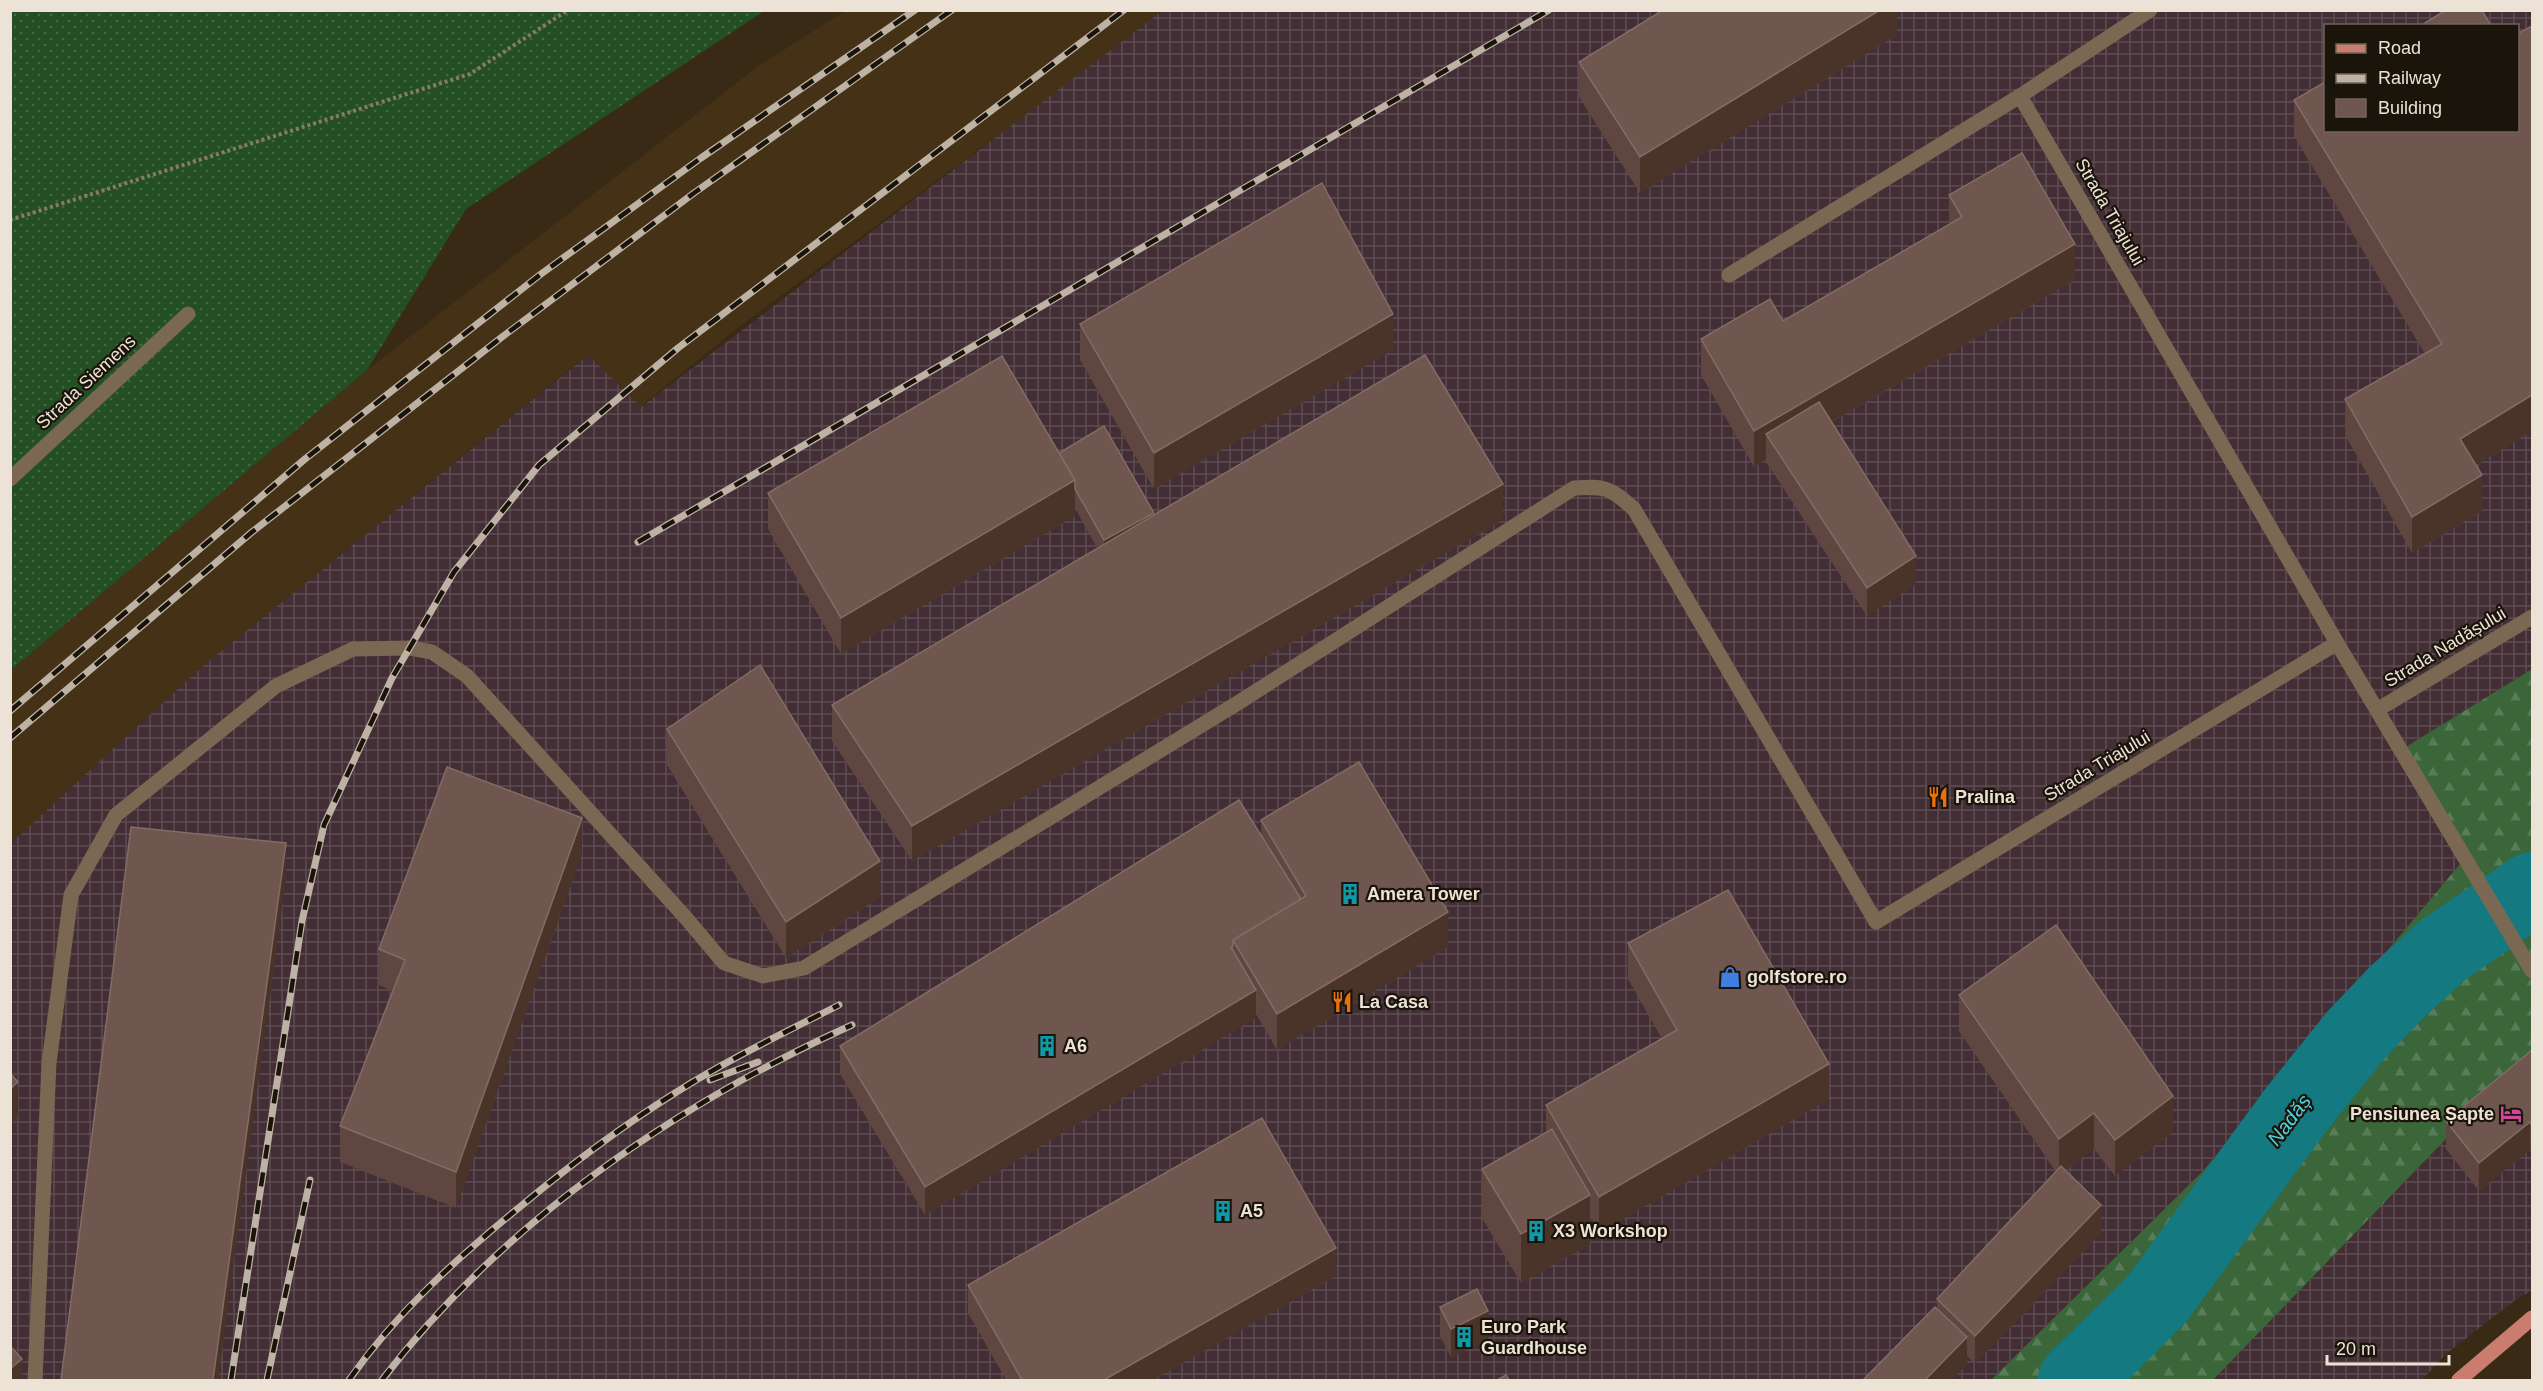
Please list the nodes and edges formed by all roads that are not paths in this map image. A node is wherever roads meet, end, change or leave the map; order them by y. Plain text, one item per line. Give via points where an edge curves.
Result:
1 (2150, 10) edge
2 (2020, 96) junction
3 (1729, 275) dead end
4 (188, 314) dead end
5 (10, 479) edge
6 (2532, 617) edge
7 (2337, 643) junction
8 (2377, 710) junction
9 (2532, 971) edge
10 (2532, 1318) edge
11 (35, 1380) edge
12 (2459, 1380) edge

1 - 2 street
2 - 3 street
2 - 7 street, Strada Triajului
4 - 5 street, Strada Siemens
6 - 8 street, Strada Nadășului
7 - 8 street, Strada Triajului
7 - 11 street, Strada Triajului via 1876,922 1634,509 1604,487 1574,488 1241,701 804,968 763,975 724,963 467,676 432,652 410,648 353,649 276,686 116,815 71,895 49,1063
8 - 9 street, Strada Triajului
10 - 12 main road

